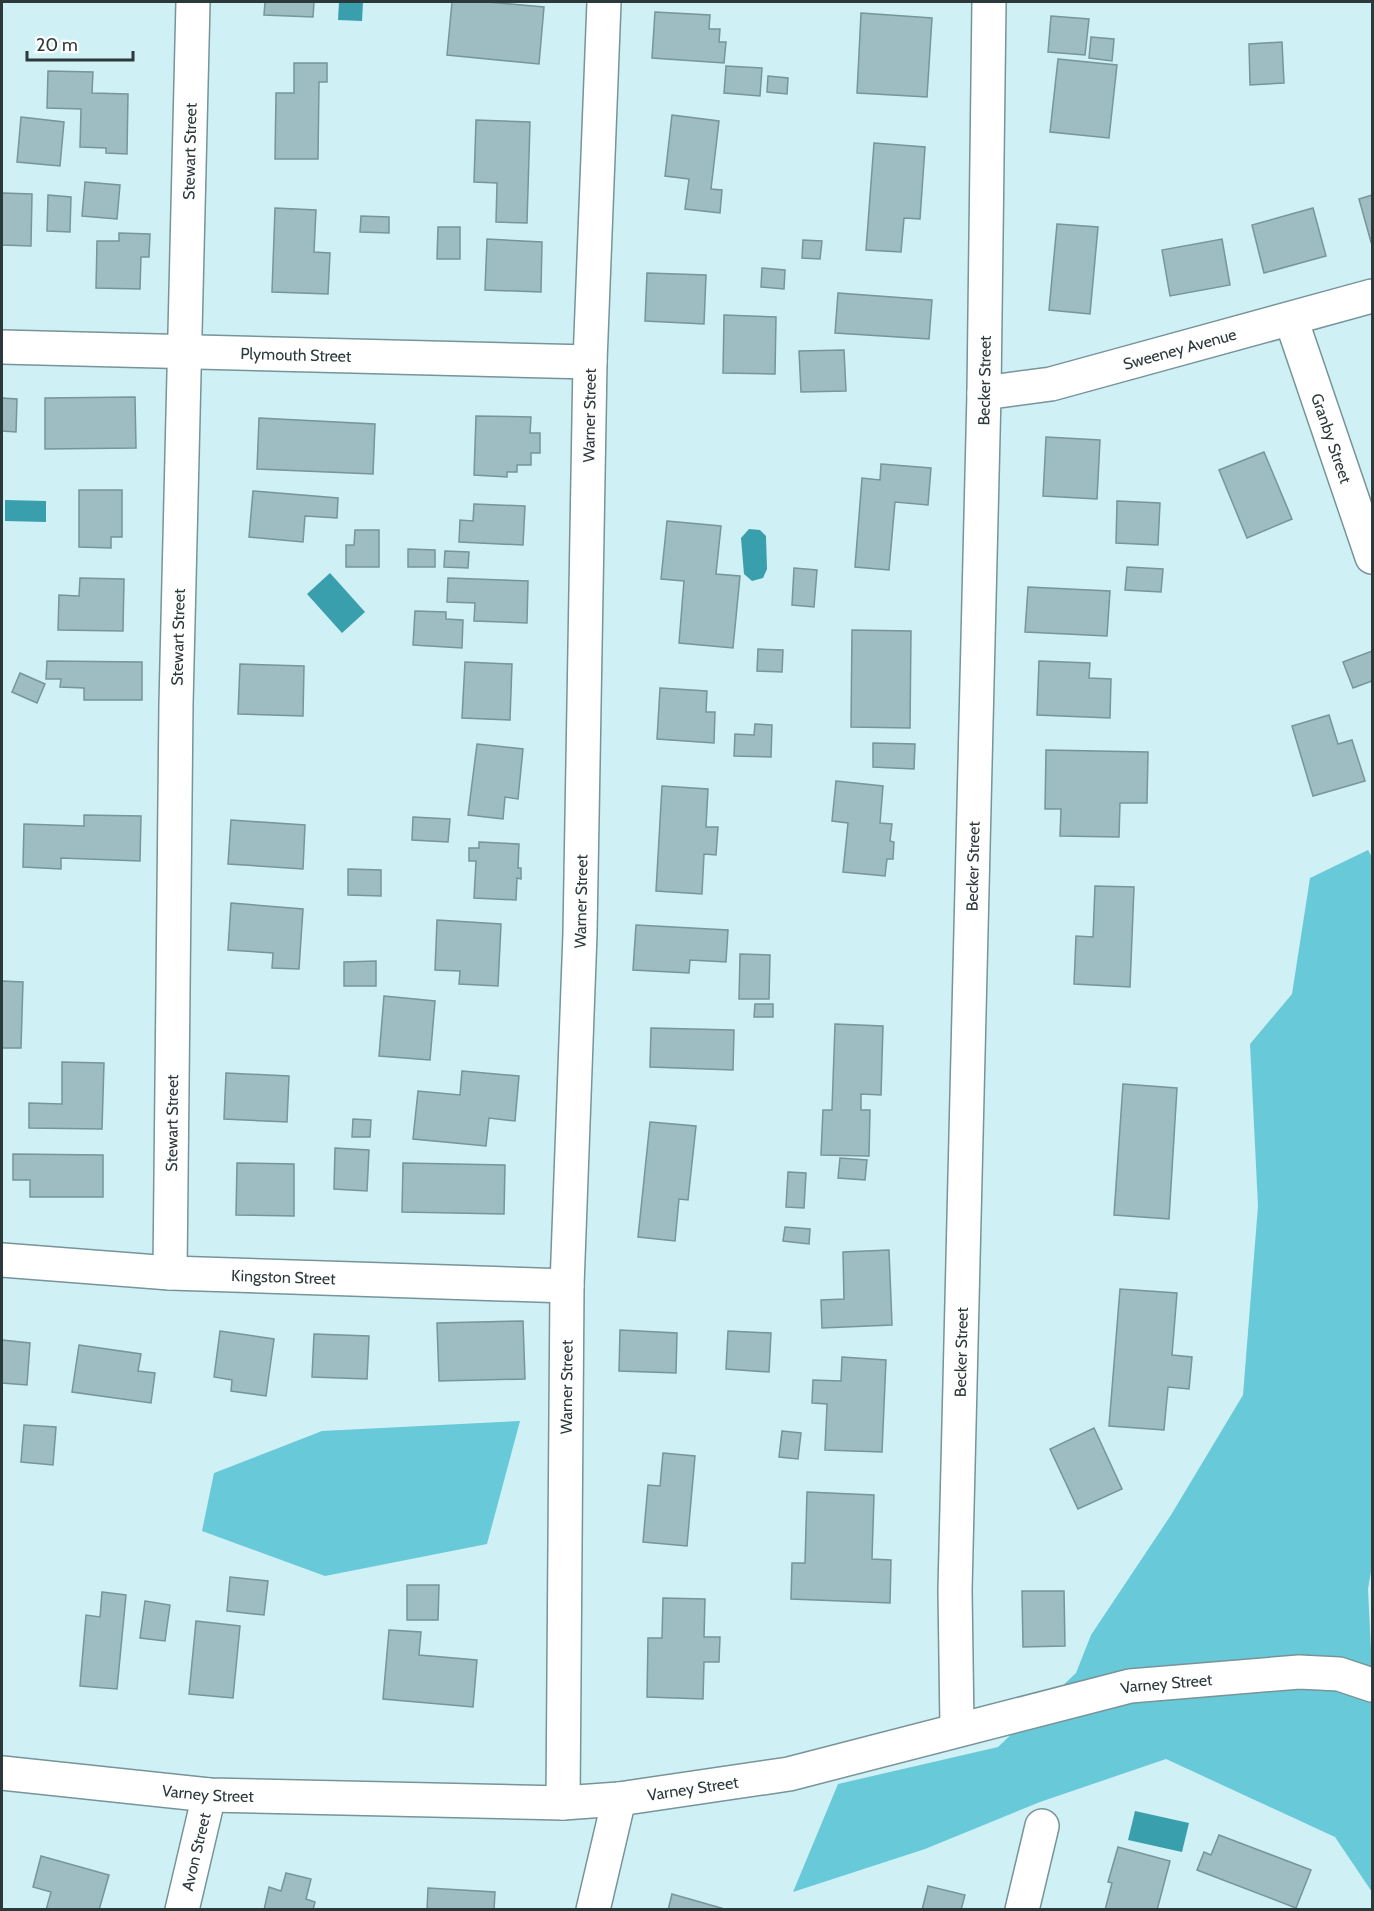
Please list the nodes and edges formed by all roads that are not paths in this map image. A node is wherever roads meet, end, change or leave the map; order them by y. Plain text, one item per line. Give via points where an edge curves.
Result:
1 (193, 2) edge
2 (604, 2) edge
3 (990, 2) edge
4 (1372, 296) edge
5 (1291, 319) junction
6 (2, 347) edge
7 (186, 351) junction
8 (590, 362) junction
9 (984, 393) junction
10 (1372, 557) edge
11 (2, 1260) edge
12 (170, 1273) junction
13 (567, 1286) junction
14 (1372, 1685) edge
15 (957, 1728) junction
16 (2, 1773) edge
17 (210, 1795) junction
18 (618, 1799) junction
19 (563, 1803) junction
20 (1042, 1826) dead end
21 (182, 1910) edge
22 (593, 1910) edge
23 (1022, 1910) edge

1 - 7 street, Stewart Street
2 - 8 street, Warner Street
3 - 9 street, Becker Street
4 - 5 street, Sweeney Avenue
5 - 9 street, Sweeney Avenue via 1051,384
5 - 10 street, Granby Street
6 - 7 street, Plymouth Street
7 - 8 street, Plymouth Street
7 - 12 street, Stewart Street via 176,704
8 - 13 street, Warner Street via 580,921
9 - 15 street, Becker Street via 955,1590
11 - 12 street, Kingston Street
12 - 13 street, Kingston Street
13 - 19 street, Warner Street
14 - 15 street, Varney Street via 1339,1674 1299,1672 1130,1686
15 - 18 street, Varney Street via 789,1773
16 - 17 street, Varney Street
17 - 19 street, Varney Street
17 - 21 street, Avon Street
18 - 19 street, Varney Street
18 - 22 street
20 - 23 street

